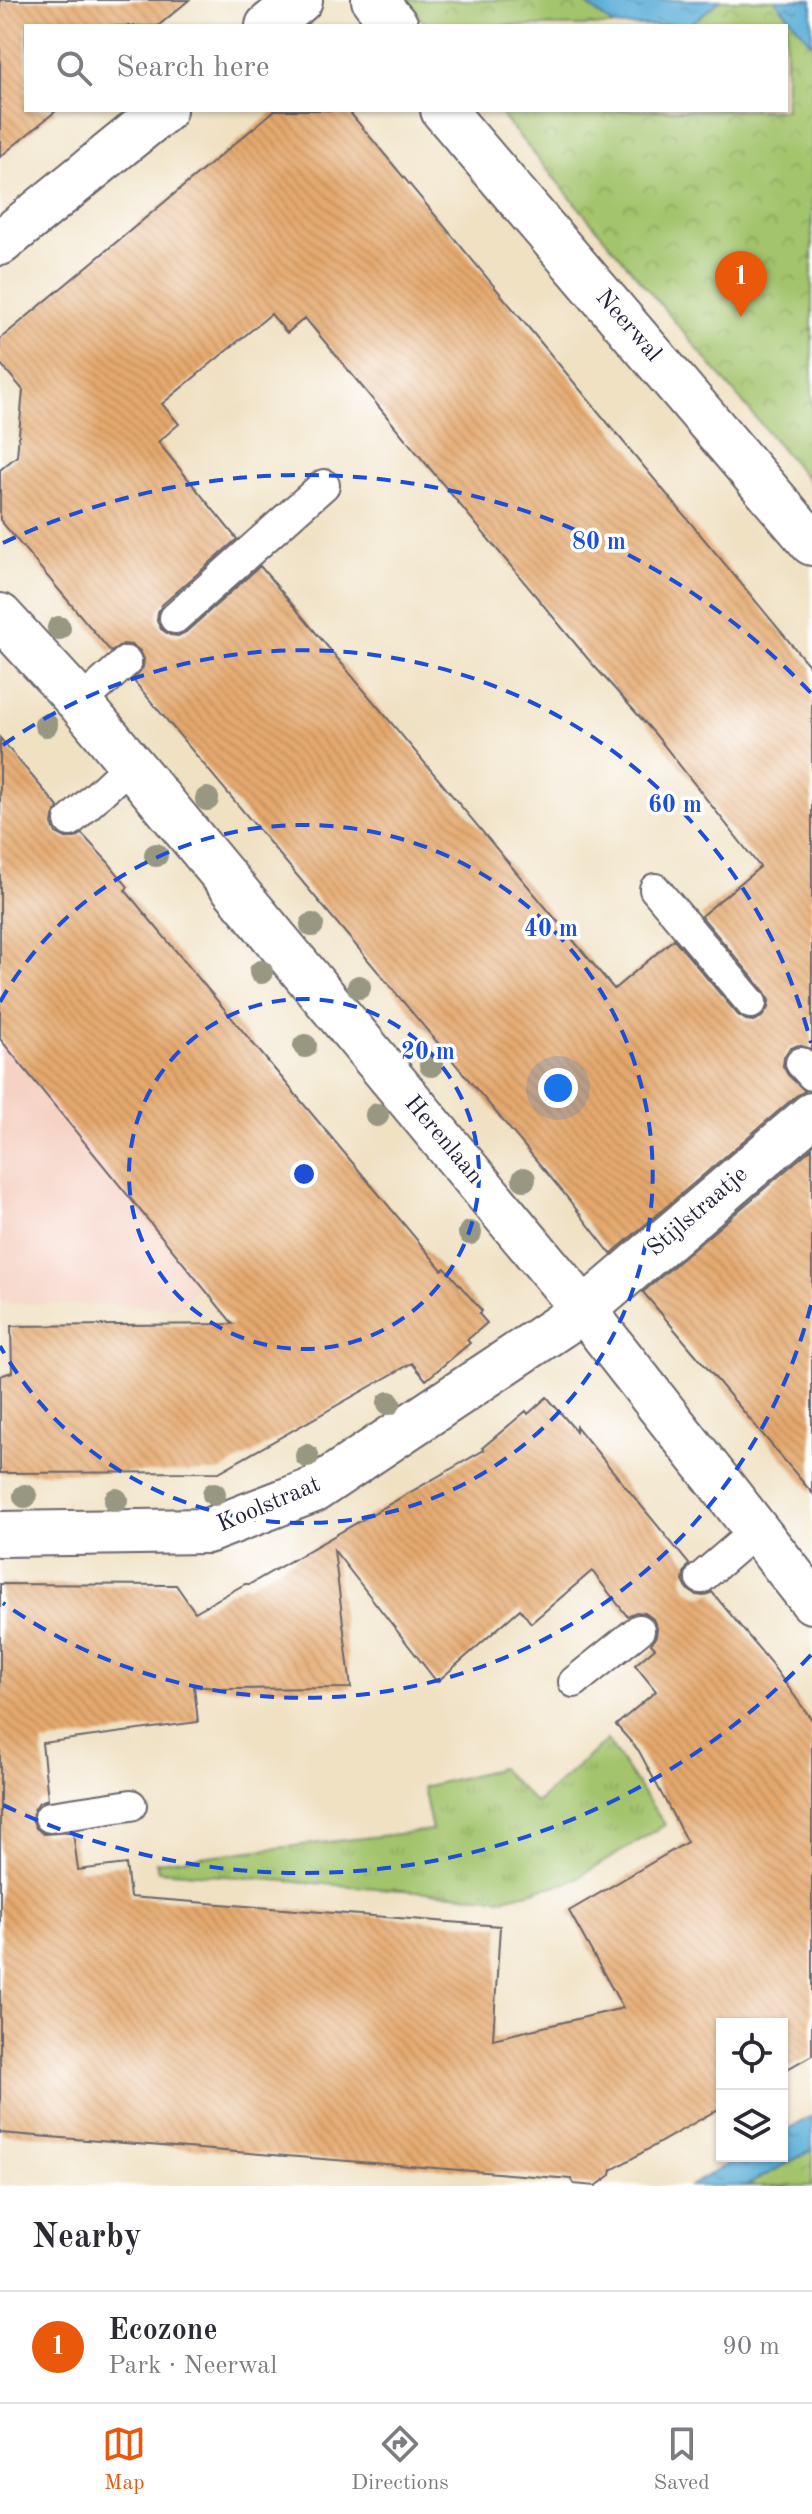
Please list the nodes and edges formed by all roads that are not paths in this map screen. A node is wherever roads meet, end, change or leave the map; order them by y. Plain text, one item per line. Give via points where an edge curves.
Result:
1 (300, 0) edge
2 (374, 0) edge
3 (270, 24) edge
4 (394, 24) edge
5 (162, 112) edge
6 (445, 112) edge
7 (0, 243) edge
8 (324, 485) dead end
9 (812, 543) edge
10 (0, 616) edge
11 (175, 618) dead end
12 (126, 662) dead end
13 (80, 703) junction
14 (131, 764) junction
15 (70, 821) dead end
16 (655, 889) dead end
17 (751, 1003) dead end
18 (812, 1115) edge
19 (584, 1310) junction
20 (757, 1530) junction
21 (0, 1534) edge
22 (701, 1578) dead end
23 (812, 1601) edge
24 (639, 1630) dead end
25 (574, 1682) dead end
26 (131, 1805) dead end
27 (50, 1817) dead end

1 - 3 street
2 - 4 street
5 - 7 street
6 - 9 street, Neerwal
8 - 11 lane
10 - 13 street, Herenlaan
12 - 13 lane
13 - 14 street, Herenlaan
14 - 15 lane
14 - 19 street, Herenlaan
16 - 17 lane
18 - 19 street, Stijlstraatje
19 - 20 street, Herenlaan
19 - 21 street, Koolstraat via 314,1490 234,1521 207,1531
20 - 22 lane
20 - 23 street, Herenlaan
24 - 25 lane
26 - 27 lane

